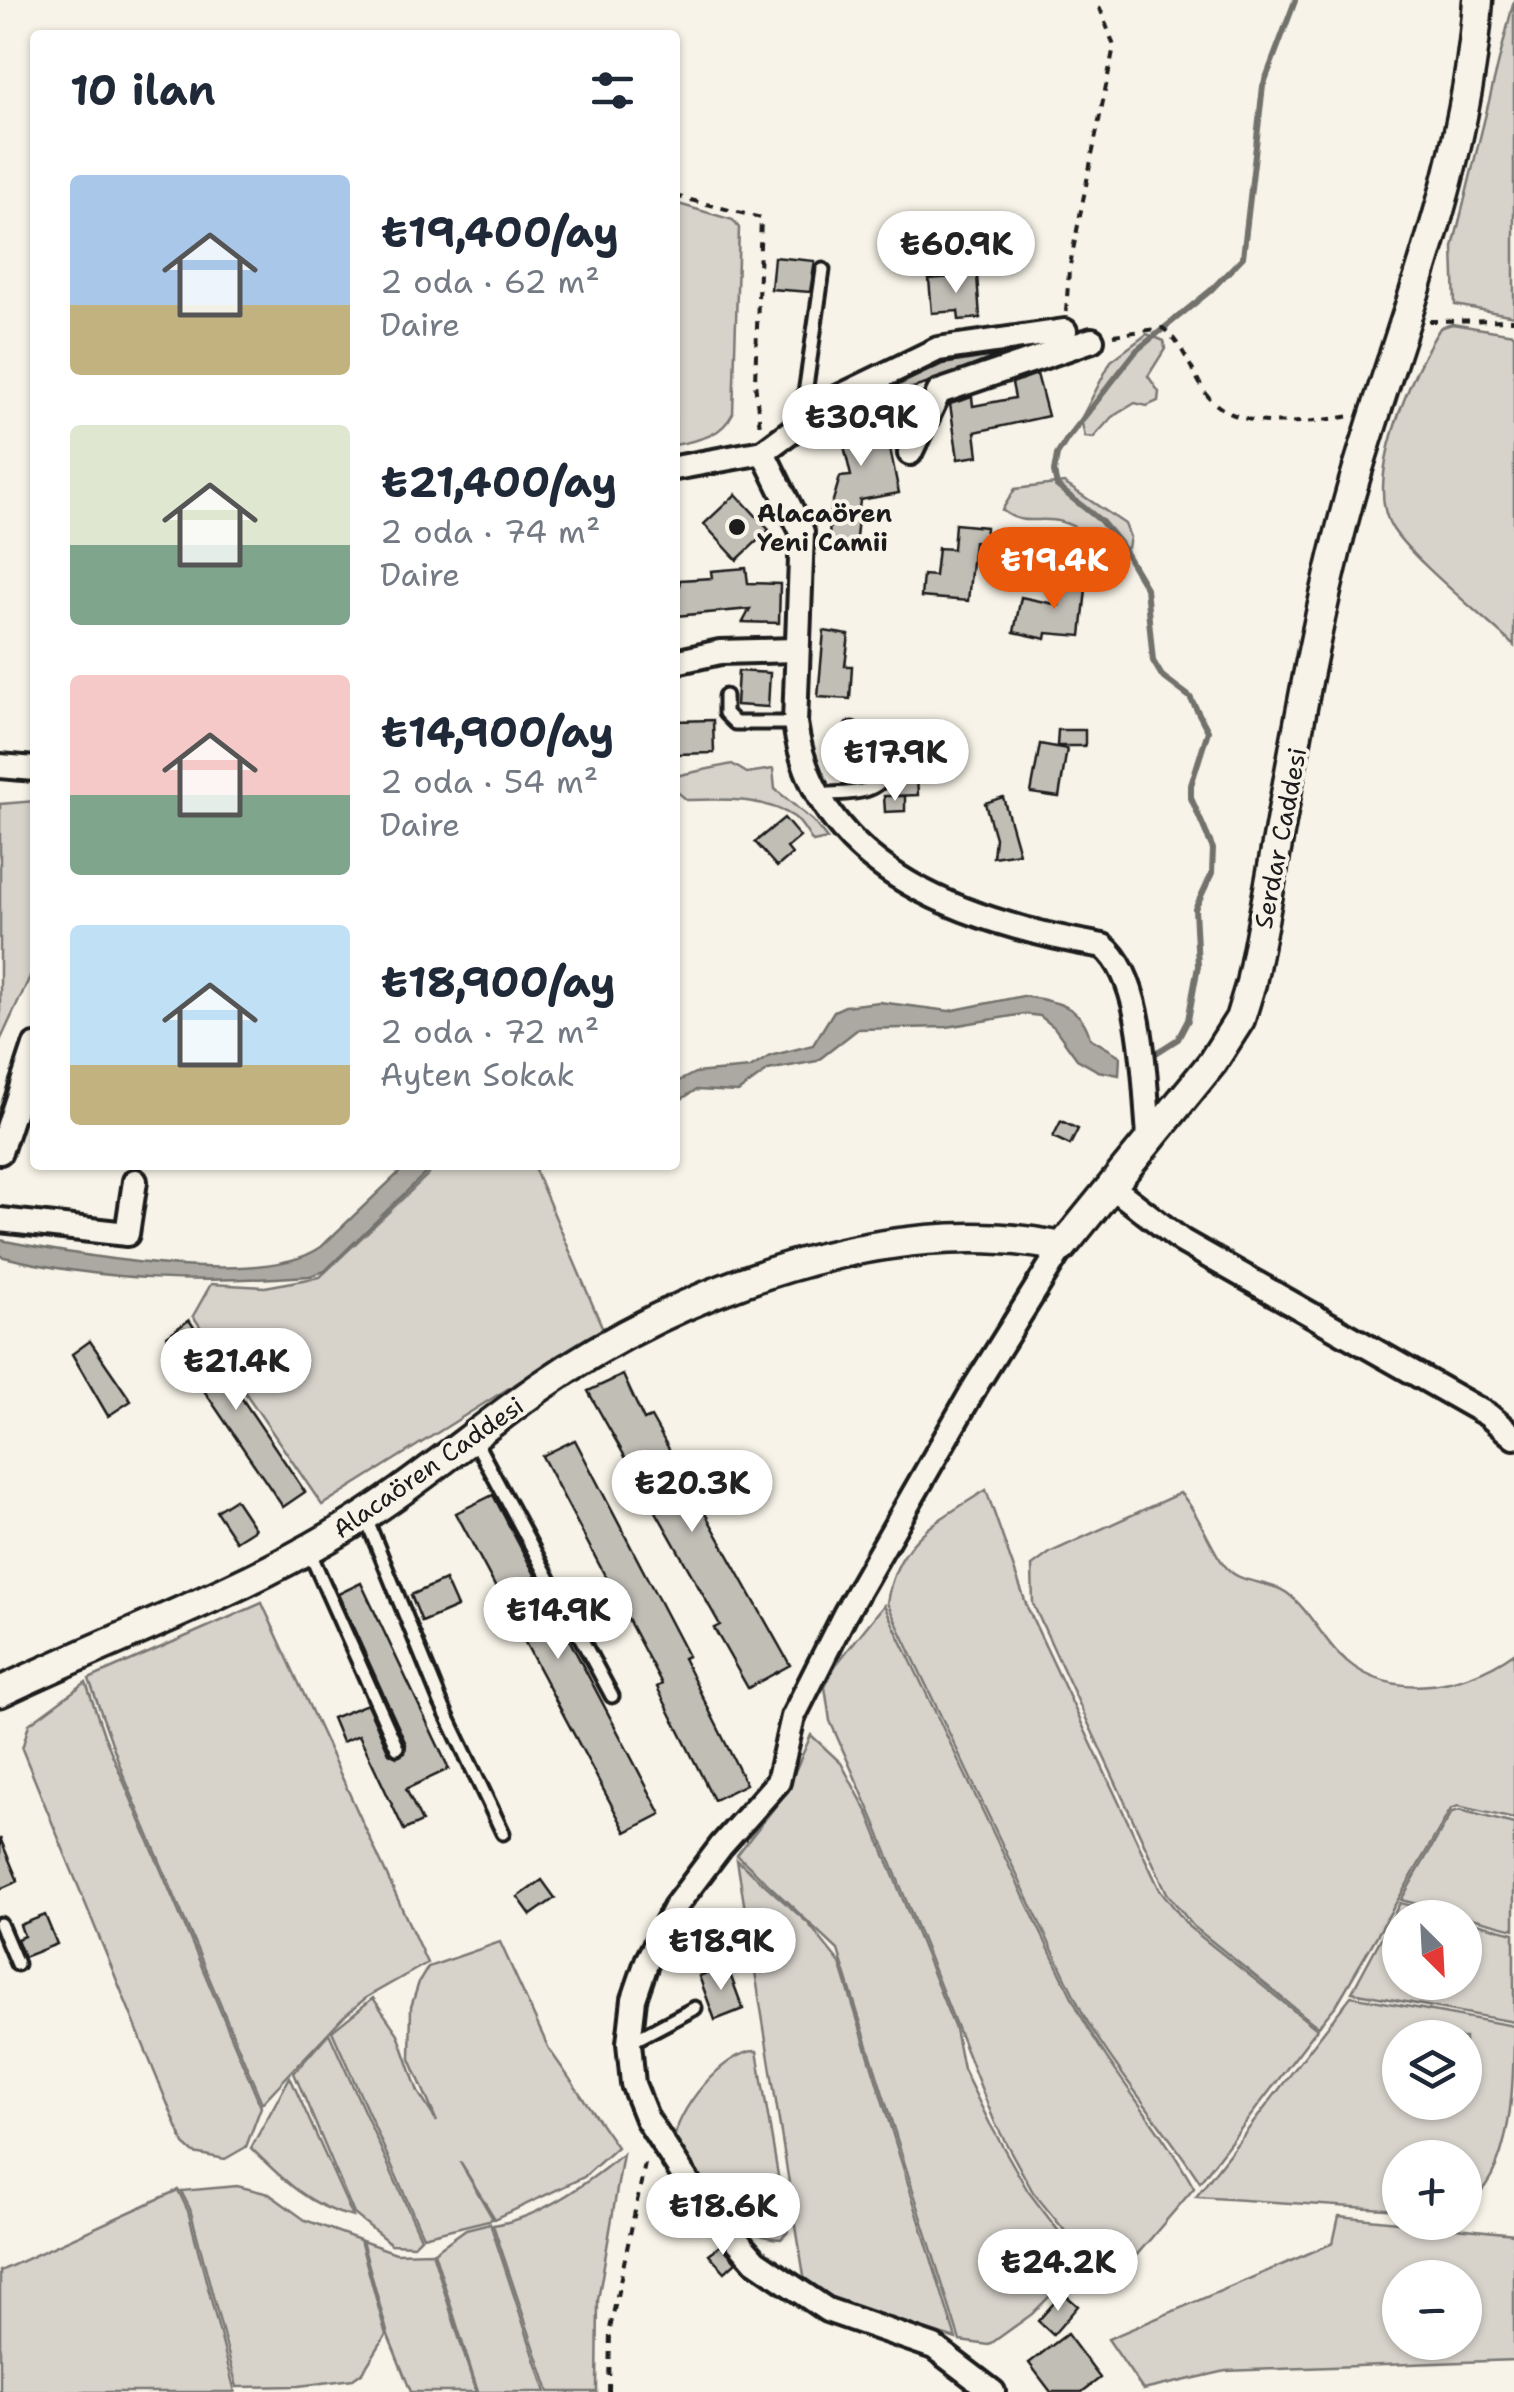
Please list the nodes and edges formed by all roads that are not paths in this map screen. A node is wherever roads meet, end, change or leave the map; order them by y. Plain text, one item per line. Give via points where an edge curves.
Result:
1 (1478, 0) edge
2 (824, 270) dead end
3 (1064, 331) road end
4 (1092, 340) road end
5 (801, 421) junction
6 (763, 452) junction
7 (910, 453) dead end
8 (680, 467) edge
9 (796, 650) junction
10 (680, 661) edge
11 (725, 696) dead end
12 (796, 723) junction
13 (852, 729) dead end
14 (0, 766) edge
15 (30, 769) edge
16 (819, 795) junction
17 (28, 1088) edge
18 (1149, 1135) junction
19 (0, 1152) edge
20 (135, 1181) dead end
21 (1111, 1186) junction
22 (0, 1220) edge
23 (1062, 1247) junction
24 (1514, 1437) edge
25 (474, 1438) junction
26 (364, 1516) junction
27 (308, 1548) junction
28 (0, 1692) edge
29 (612, 1696) dead end
30 (397, 1748) dead end
31 (504, 1833) dead end
32 (0, 1924) edge
33 (16, 1964) dead end
34 (695, 2008) dead end
35 (629, 2042) junction
36 (993, 2392) edge

1 - 18 street, Serdar Caddesi via 1446,186 1333,564 1246,1001 1212,1063
2 - 5 lane
3 - 5 street via 938,349
4 - 7 street via 938,392
5 - 6 street
6 - 8 street
6 - 9 street via 802,532
9 - 10 street via 720,652
9 - 12 street
11 - 12 lane via 725,712 735,723
12 - 16 street
13 - 16 lane via 882,762 884,779 872,789
14 - 15 street
16 - 18 street via 861,849 939,902 1103,946 1115,956 1133,1007
17 - 19 street
18 - 21 street, Serdar Caddesi
20 - 22 street via 128,1234
21 - 23 street, Serdar Caddesi
21 - 24 street via 1182,1241 1472,1406
23 - 25 street, Alacaören Caddesi via 923,1238 784,1270 686,1307 582,1360
23 - 35 street via 840,1625 793,1718 778,1782 675,1907 647,1960
25 - 26 street, Alacaören Caddesi
25 - 29 lane
26 - 27 street, Alacaören Caddesi
26 - 31 lane via 441,1703
27 - 28 street, Alacaören Caddesi
27 - 30 lane
32 - 33 lane
34 - 35 lane
35 - 36 street via 633,2084 647,2120 693,2190 774,2278 827,2310 934,2347

